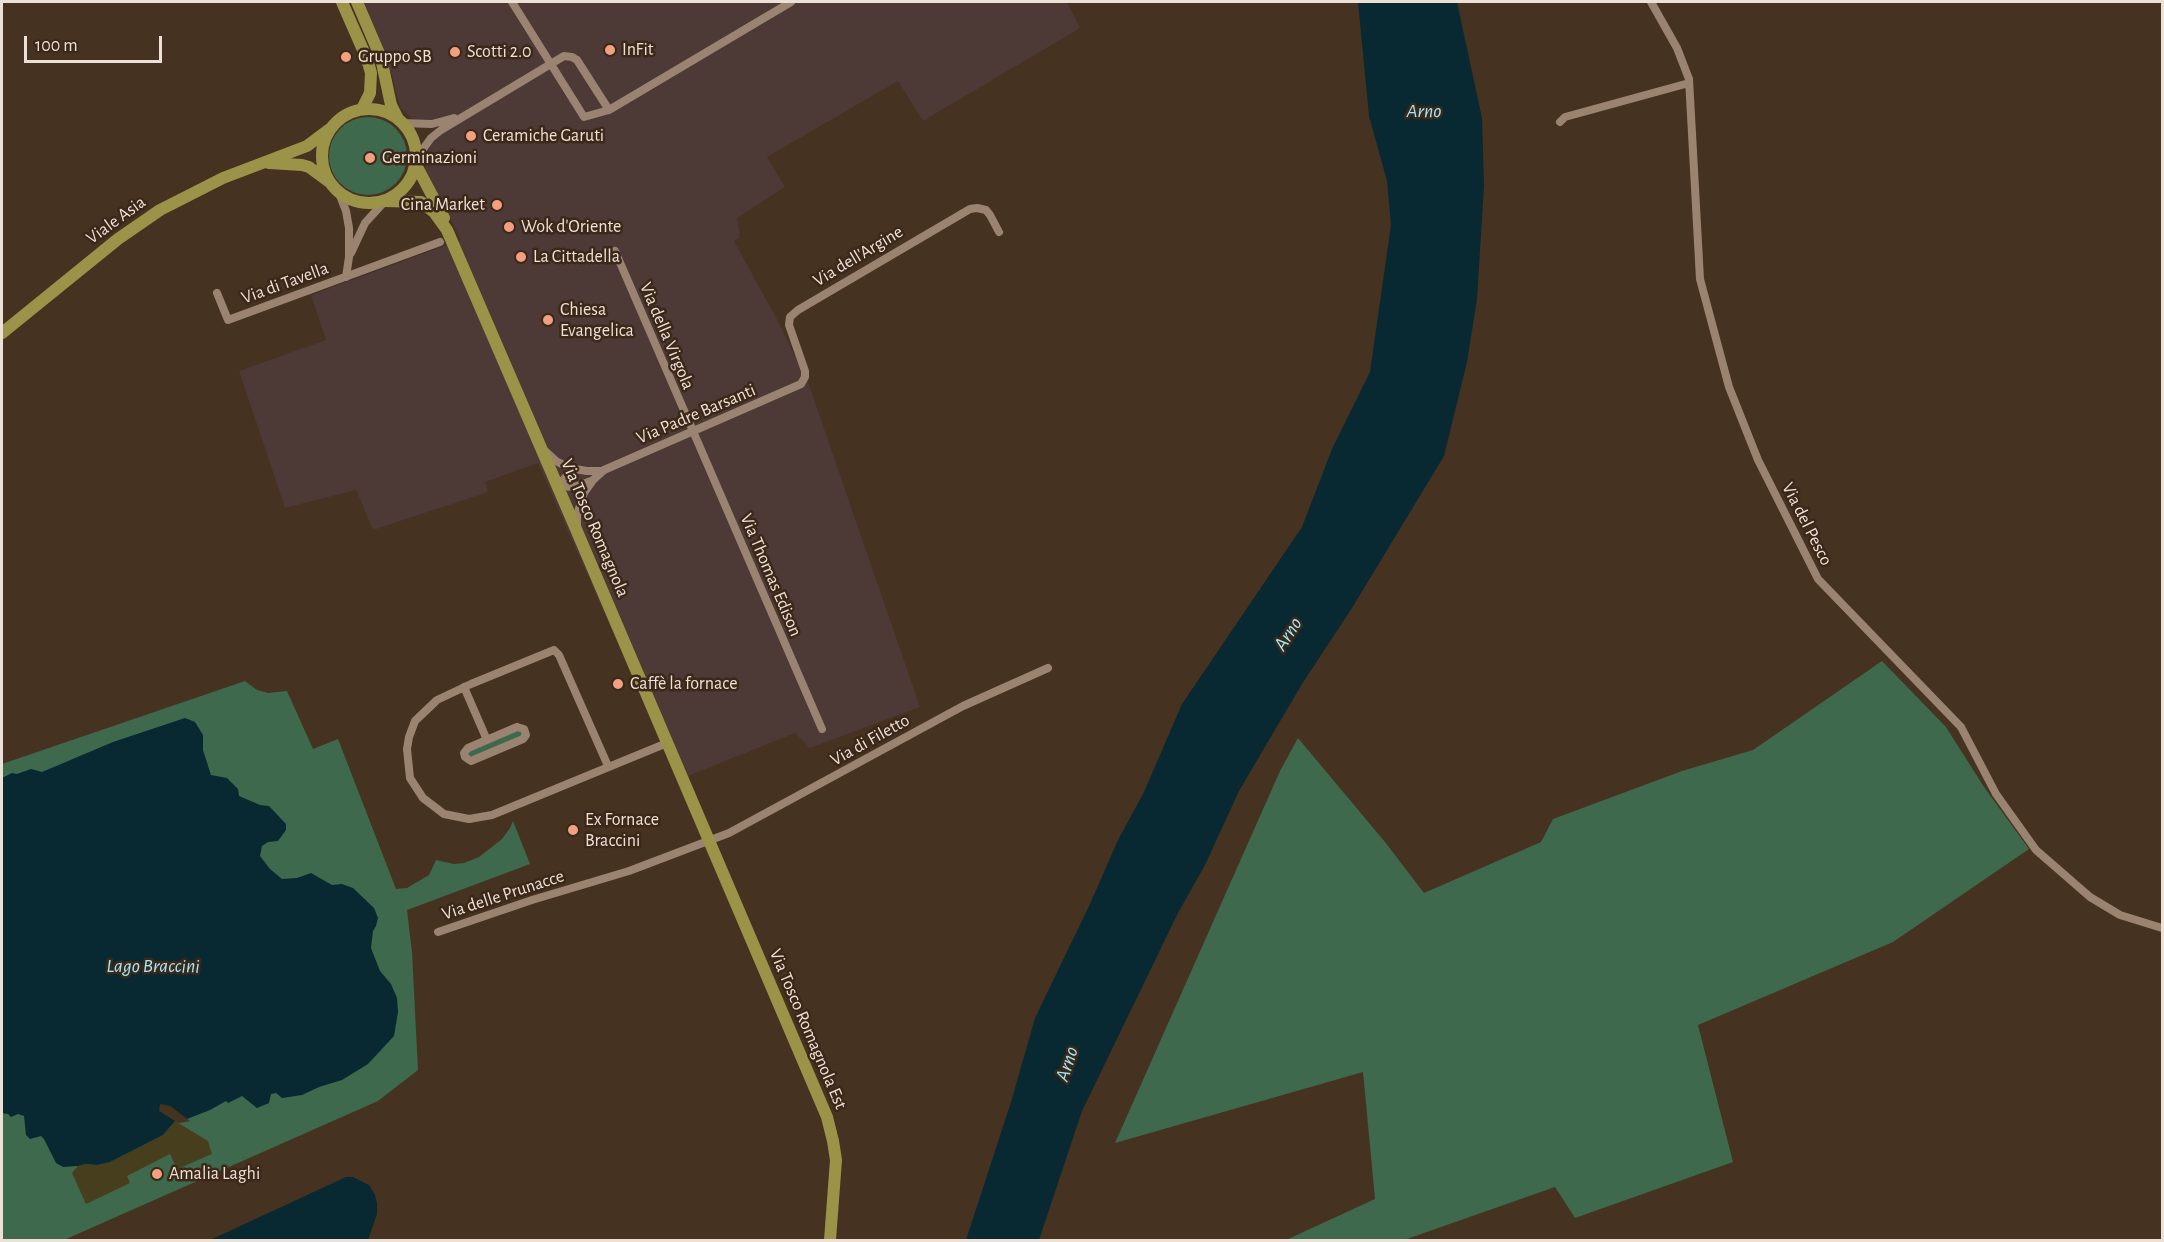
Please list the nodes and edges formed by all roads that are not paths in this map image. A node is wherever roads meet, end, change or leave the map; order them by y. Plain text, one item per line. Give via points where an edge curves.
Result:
1 (342, 2) edge
2 (357, 2) edge
3 (512, 2) edge
4 (791, 2) edge
5 (1651, 2) edge
6 (551, 62) junction
7 (1689, 83) junction
8 (362, 109) junction
9 (609, 110) junction
10 (464, 114) junction
11 (401, 122) junction
12 (1560, 122) dead end
13 (331, 128) junction
14 (416, 161) junction
15 (268, 162) junction
16 (328, 181) junction
17 (339, 193) junction
18 (385, 201) junction
19 (999, 232) dead end
20 (444, 236) junction
21 (615, 251) dead end
22 (349, 257) junction
23 (345, 277) junction
24 (217, 293) dead end
25 (2, 333) edge
26 (800, 385) joint
27 (692, 432) junction
28 (539, 443) junction
29 (578, 470) junction
30 (604, 470) junction
31 (592, 480) junction
32 (558, 486) junction
33 (577, 531) junction
34 (1048, 668) dead end
35 (464, 687) junction
36 (822, 729) dead end
37 (487, 740) junction
38 (667, 743) junction
39 (608, 766) junction
40 (708, 840) junction
41 (578, 886) joint
42 (2163, 928) edge
43 (438, 932) dead end
44 (830, 1240) edge

1 - 8 main road via 371,73 370,93
2 - 11 main road via 381,58 391,105
3 - 6 street
4 - 9 street
5 - 7 street, Via del Pesco via 1677,48
6 - 9 street via 564,56 577,60
6 - 9 street via 584,117
6 - 10 street
7 - 12 street via 1565,117
7 - 42 street, Via del Pesco via 1700,279 1729,387 1758,460 1818,579 1961,728 1996,794 2036,850 2090,897 2120,915
8 - 11 main road via 382,111
8 - 13 main road via 348,114
10 - 11 street via 432,124
10 - 14 street via 431,138
11 - 14 main road via 414,143
13 - 15 main road, Viale Asia via 307,146
13 - 16 main road via 322,150 322,166
14 - 18 main road via 407,184
14 - 20 main road, Via Tosco Romagnola via 442,212
15 - 16 main road via 309,167
15 - 25 main road, Viale Asia via 223,178 160,210
16 - 17 main road
17 - 18 main road via 361,203
17 - 22 street, Via di Tavella via 348,217
18 - 20 main road, Via Tosco Romagnola via 421,202 435,212
18 - 22 street, Via di Tavella via 365,223
19 - 26 street, Via dell'Argine via 986,210 970,209 792,314 789,328 805,371
20 - 23 street, Via di Tavella
20 - 28 main road, Via Tosco Romagnola
21 - 27 street, Via della Virgola
22 - 23 street, Via di Tavella
23 - 24 street, Via di Tavella via 228,320
26 - 27 street, Via Padre Barsanti
27 - 30 street, Via Padre Barsanti
27 - 36 street, Via Thomas Edison
28 - 29 street, Via Padre Barsanti via 556,461
28 - 32 main road, Via Tosco Romagnola
29 - 30 street, Via Padre Barsanti
29 - 32 street
30 - 31 street, Via Padre Barsanti
31 - 32 street, Via Padre Barsanti via 578,486
31 - 33 street, Via Padre Barsanti via 577,515
32 - 33 main road, Via Tosco Romagnola
33 - 38 main road, Via Tosco Romagnola
34 - 40 street, Via di Filetto via 963,706 743,826
35 - 37 street
35 - 39 street via 555,650
35 - 39 street via 428,708 415,721 409,737 410,778 419,794 438,811 464,819 487,817
37 - 37 street via 467,749 466,759 471,761 522,740 526,732 518,727
38 - 39 street
38 - 40 main road, Via Tosco Romagnola
40 - 41 street, Via di Filetto
40 - 44 main road, Via Tosco Romagnola Est via 830,1126 836,1171
41 - 43 street, Via delle Prunacce

